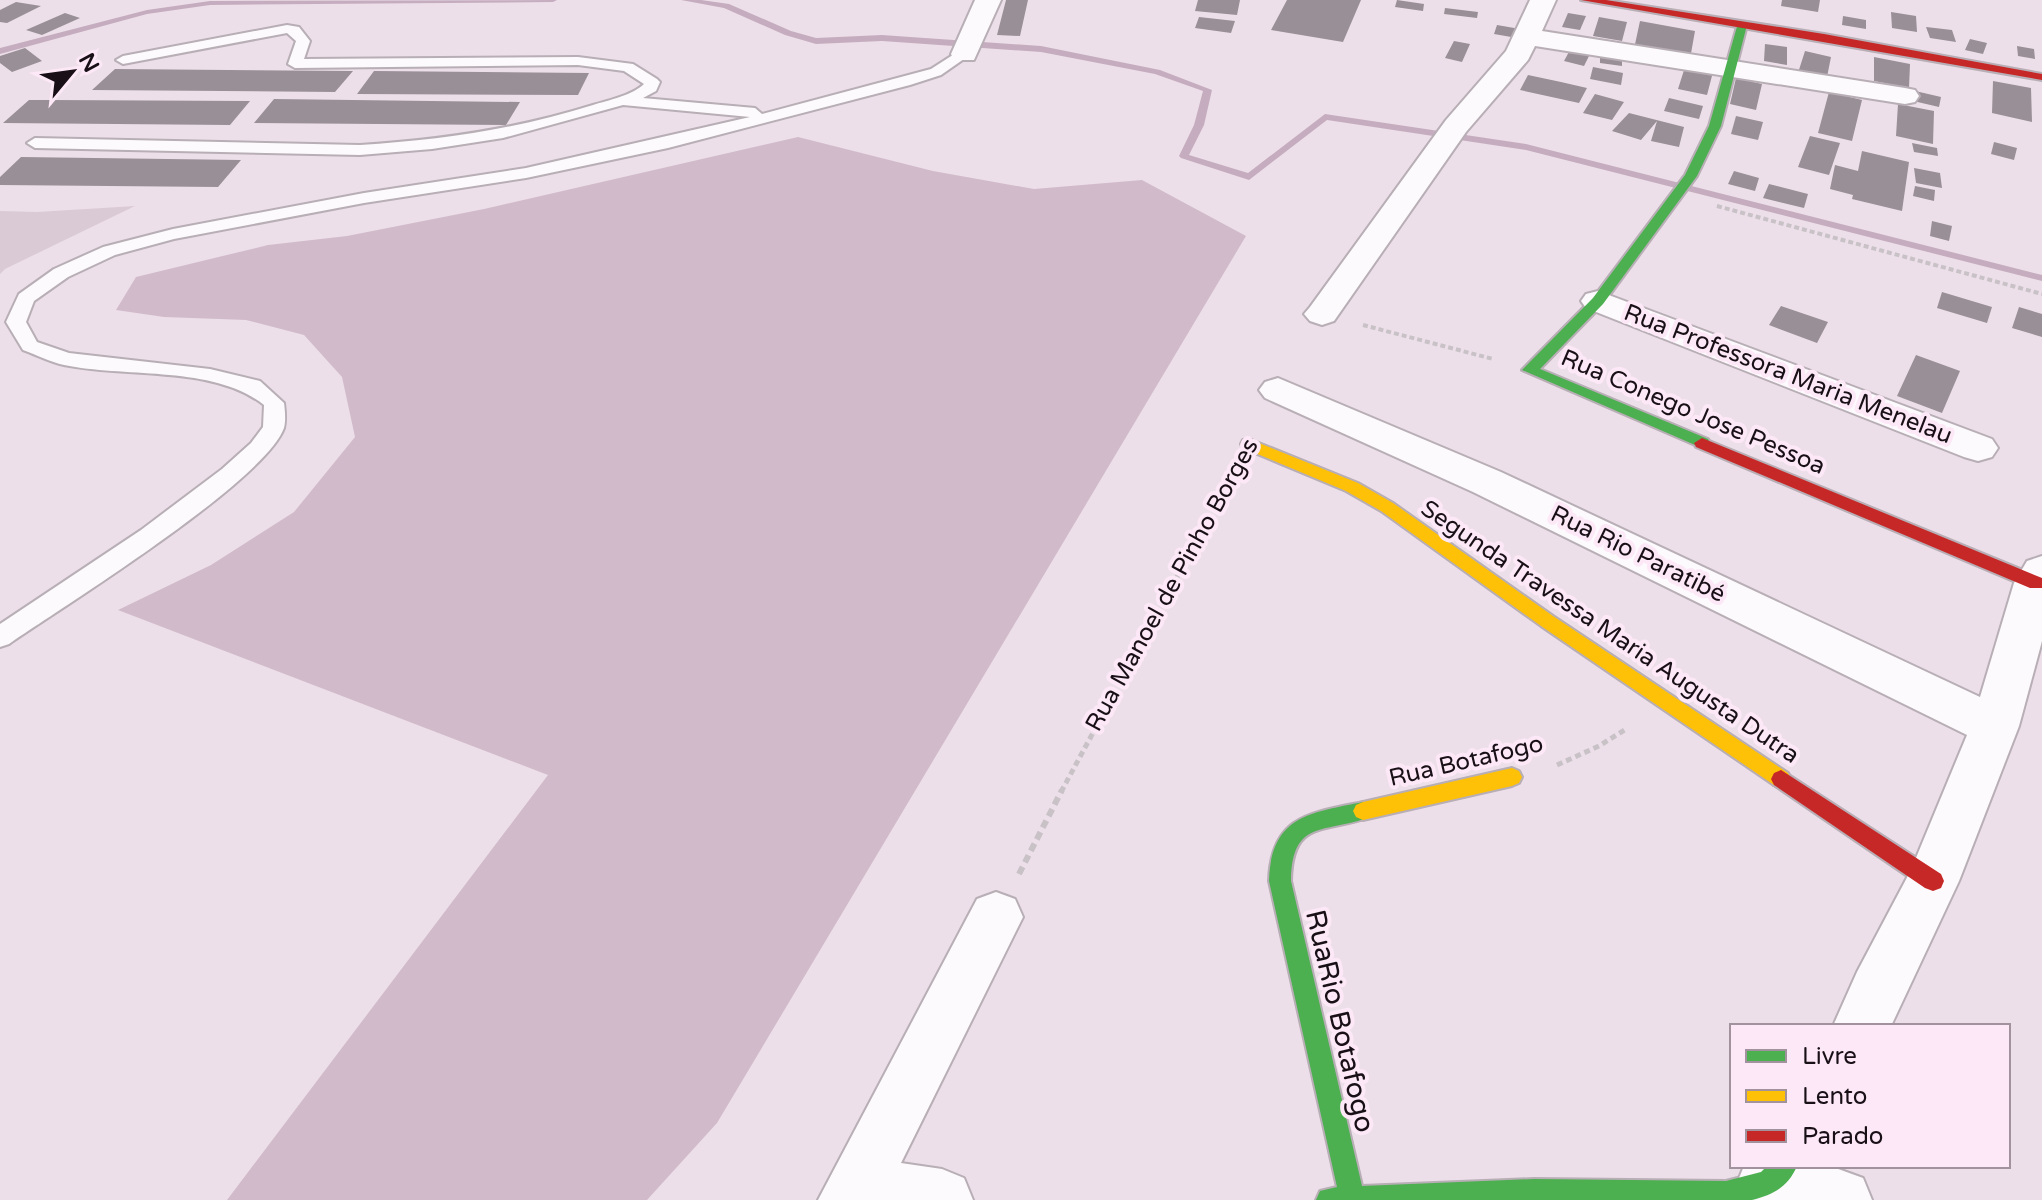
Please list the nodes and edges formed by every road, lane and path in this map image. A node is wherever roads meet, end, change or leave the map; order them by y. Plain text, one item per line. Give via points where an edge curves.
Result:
1 (988, 0) edge
2 (1543, 0) edge
3 (1586, 0) edge
4 (1619, 2) edge
5 (1742, 25) junction
6 (1526, 37) junction
7 (964, 54) joint
8 (123, 60) dead end
9 (1728, 69) junction
10 (2042, 77) edge
11 (1905, 96) dead end
12 (622, 101) junction
13 (782, 114) junction
14 (217, 131) dead end
15 (238, 131) dead end
16 (35, 143) dead end
17 (202, 147) junction
18 (223, 147) junction
19 (1683, 188) junction
20 (2042, 294) edge
21 (1598, 301) junction
22 (1322, 314) joint
23 (1530, 370) junction
24 (1278, 390) dead end
25 (1249, 444) joint
26 (1978, 448) dead end
27 (2039, 577) edge
28 (0, 637) edge
29 (1663, 697) junction
30 (1995, 726) junction
31 (1512, 777) joint
32 (1278, 857) joint
33 (1933, 881) junction
34 (996, 917) joint
35 (1863, 1024) edge
36 (1776, 1174) edge
37 (852, 1195) edge
38 (1352, 1198) junction
39 (942, 1200) edge
40 (1329, 1200) edge
41 (1841, 1200) edge

1 - 7 street
2 - 6 street
3 - 4 street
4 - 5 street
5 - 9 street
5 - 10 street
6 - 9 street
6 - 22 street via 1518,54 1448,136
7 - 13 lane via 936,72
8 - 12 lane via 287,29 303,41 295,64 375,69 603,63 628,67 652,82 651,88
9 - 11 street
9 - 19 street via 1715,126
12 - 13 lane
12 - 18 lane via 469,141 360,150
13 - 28 lane via 526,173 173,234 109,251 61,273 26,298 16,322 30,346 66,359 210,375 253,386 274,403 273,427 249,458 210,491
14 - 17 lane
15 - 18 lane
16 - 17 lane
17 - 18 lane
19 - 20 path
19 - 21 street
21 - 23 street
21 - 26 street, Rua Professora Maria Menelau
22 - 23 path, Rua Conego Jose Pessoa
23 - 27 street, Rua Conego Jose Pessoa
24 - 30 street, Rua Rio Paratibé via 1487,482
25 - 29 street, Segunda Travessa Maria Augusta Dutra via 1387,507
25 - 34 path, Rua Manoel de Pinho Borges
27 - 30 street
29 - 31 path, Rua Botafogo via 1599,746 1564,763
29 - 33 street, Segunda Travessa Maria Augusta Dutra
30 - 33 street
31 - 32 street, Rua Botafogo via 1302,825 1286,838
32 - 38 street, RuaRio Botafogo
33 - 35 street
34 - 37 street
36 - 38 street via 1726,1194 1534,1192
36 - 41 street
37 - 39 street
38 - 40 street

